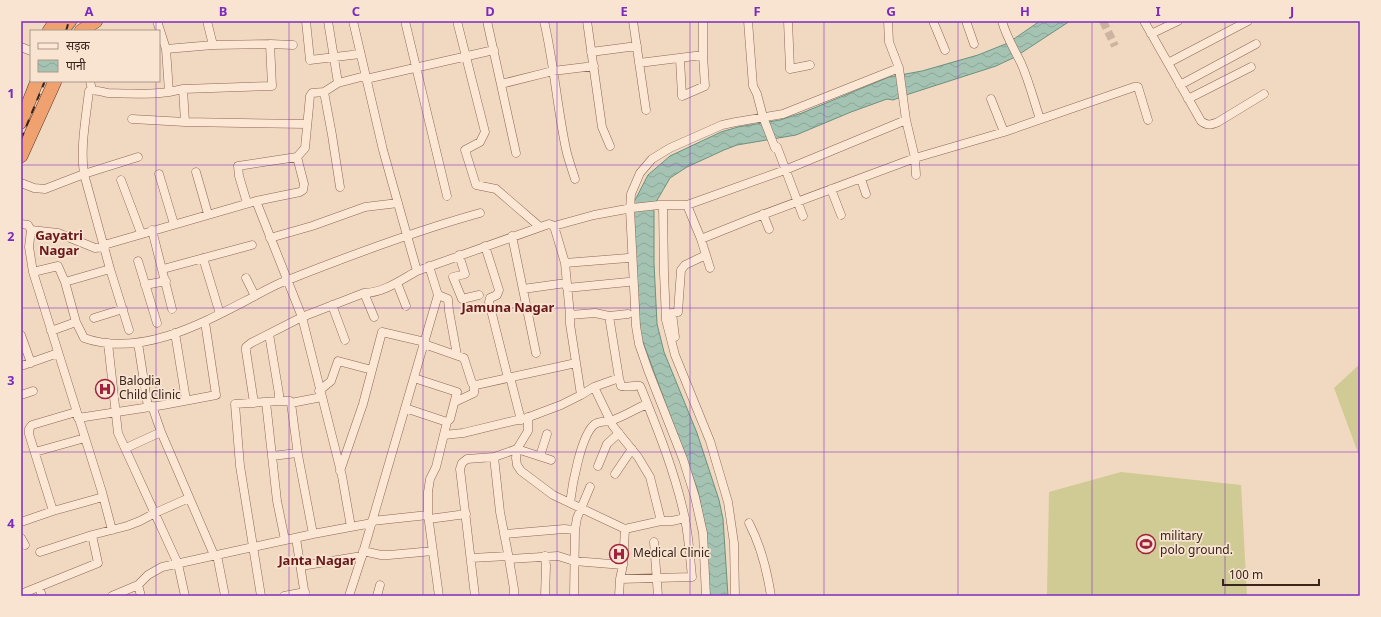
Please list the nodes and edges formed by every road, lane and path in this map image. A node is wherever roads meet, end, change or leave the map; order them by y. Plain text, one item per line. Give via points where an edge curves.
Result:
1 (56, 21) edge
2 (70, 21) edge
3 (83, 21) edge
4 (96, 21) edge
5 (207, 21) edge
6 (306, 21) edge
7 (328, 21) edge
8 (353, 21) edge
9 (405, 21) edge
10 (457, 21) edge
11 (487, 21) edge
12 (544, 21) edge
13 (587, 21) edge
14 (633, 21) edge
15 (703, 21) edge
16 (748, 21) edge
17 (788, 21) edge
18 (888, 21) edge
19 (933, 21) edge
20 (966, 21) edge
21 (1002, 21) edge
22 (1144, 21) edge
23 (1176, 21) edge
24 (1248, 21) edge
25 (49, 30) edge
26 (62, 30) edge
27 (75, 30) edge
28 (82, 30) edge
29 (160, 30) edge
30 (1151, 34) junction
31 (270, 44) junction
32 (293, 44) dead end
33 (974, 44) dead end
34 (1256, 44) dead end
35 (213, 45) junction
36 (637, 46) junction
37 (166, 49) junction
38 (494, 50) junction
39 (945, 50) dead end
40 (591, 52) junction
41 (360, 54) junction
42 (703, 55) junction
43 (333, 57) junction
44 (466, 57) junction
45 (680, 59) junction
46 (639, 63) junction
47 (1168, 63) junction
48 (810, 65) dead end
49 (594, 66) junction
50 (1251, 67) dead end
51 (417, 68) junction
52 (899, 68) junction
53 (554, 72) junction
54 (366, 77) junction
55 (31, 82) edge
56 (36, 82) edge
57 (49, 82) edge
58 (55, 82) edge
59 (90, 82) edge
60 (338, 83) junction
61 (501, 84) junction
62 (1180, 85) junction
63 (92, 90) junction
64 (183, 90) junction
65 (169, 92) junction
66 (324, 92) junction
67 (1264, 94) dead end
68 (1188, 98) junction
69 (991, 99) dead end
70 (21, 106) edge
71 (646, 110) dead end
72 (763, 117) junction
73 (132, 119) dead end
74 (1040, 119) junction
75 (906, 120) junction
76 (1148, 120) dead end
77 (21, 122) edge
78 (185, 122) junction
79 (307, 124) junction
80 (1004, 132) junction
81 (610, 146) dead end
82 (21, 147) edge
83 (516, 153) dead end
84 (21, 156) edge
85 (138, 157) dead end
86 (297, 157) junction
87 (915, 158) junction
88 (786, 170) junction
89 (196, 172) dead end
90 (84, 174) junction
91 (159, 174) dead end
92 (916, 175) dead end
93 (575, 179) dead end
94 (861, 179) junction
95 (121, 180) dead end
96 (21, 183) edge
97 (340, 187) dead end
98 (831, 189) junction
99 (866, 194) dead end
100 (447, 196) dead end
101 (256, 201) junction
102 (797, 202) junction
103 (398, 203) junction
104 (246, 204) junction
105 (661, 205) junction
106 (687, 205) junction
107 (631, 209) junction
108 (480, 212) dead end
109 (208, 214) junction
110 (764, 214) junction
111 (841, 215) dead end
112 (803, 216) dead end
113 (21, 224) edge
114 (174, 224) junction
115 (554, 226) junction
116 (540, 227) junction
117 (769, 229) dead end
118 (31, 230) junction
119 (152, 230) junction
120 (141, 233) junction
121 (407, 236) junction
122 (512, 236) junction
123 (270, 238) junction
124 (702, 239) junction
125 (252, 245) dead end
126 (104, 246) junction
127 (484, 246) junction
128 (459, 255) junction
129 (706, 255) junction
130 (203, 258) junction
131 (628, 258) dead end
132 (138, 262) dead end
133 (565, 263) junction
134 (429, 266) junction
135 (710, 268) dead end
136 (110, 269) junction
137 (163, 269) junction
138 (416, 271) junction
139 (33, 272) junction
140 (246, 278) dead end
141 (286, 280) junction
142 (166, 281) junction
143 (65, 282) junction
144 (628, 282) dead end
145 (397, 283) junction
146 (145, 285) junction
147 (567, 286) junction
148 (523, 290) junction
149 (364, 293) junction
150 (438, 295) junction
151 (480, 295) dead end
152 (254, 296) junction
153 (332, 305) junction
154 (406, 306) dead end
155 (123, 309) junction
156 (172, 309) dead end
157 (220, 314) junction
158 (628, 314) dead end
159 (570, 315) junction
160 (609, 316) junction
161 (302, 317) junction
162 (374, 317) dead end
163 (94, 318) dead end
164 (76, 322) junction
165 (205, 322) junction
166 (157, 323) dead end
167 (129, 330) dead end
168 (51, 331) junction
169 (174, 333) junction
170 (269, 334) junction
171 (21, 335) edge
172 (675, 337) dead end
173 (345, 340) dead end
174 (108, 343) junction
175 (138, 343) junction
176 (424, 343) junction
177 (58, 353) junction
178 (536, 353) dead end
179 (457, 355) junction
180 (31, 363) junction
181 (576, 363) junction
182 (21, 366) edge
183 (372, 370) junction
184 (509, 377) junction
185 (414, 378) junction
186 (618, 378) junction
187 (474, 385) junction
188 (594, 387) junction
189 (33, 391) dead end
190 (21, 395) edge
191 (321, 395) junction
192 (581, 395) junction
193 (186, 400) junction
194 (278, 401) junction
195 (266, 402) junction
196 (455, 402) junction
197 (254, 403) junction
198 (291, 404) junction
199 (647, 404) junction
200 (150, 407) junction
201 (406, 408) junction
202 (117, 412) junction
203 (77, 415) junction
204 (525, 419) junction
205 (610, 421) junction
206 (448, 422) junction
207 (161, 432) junction
208 (619, 433) junction
209 (547, 434) dead end
210 (444, 435) junction
211 (84, 438) junction
212 (126, 448) junction
213 (517, 449) junction
214 (632, 449) junction
215 (35, 452) junction
216 (297, 453) junction
217 (272, 456) junction
218 (540, 456) junction
219 (494, 458) junction
220 (551, 460) dead end
221 (598, 466) dead end
222 (340, 471) junction
223 (616, 474) dead end
224 (590, 487) dead end
225 (104, 497) junction
226 (189, 498) junction
227 (570, 503) junction
228 (581, 508) junction
229 (53, 512) junction
230 (155, 513) junction
231 (466, 514) junction
232 (429, 517) junction
233 (685, 518) junction
234 (661, 521) junction
235 (21, 522) edge
236 (372, 522) junction
237 (749, 523) dead end
238 (351, 527) junction
239 (625, 529) junction
240 (112, 530) junction
241 (575, 530) junction
242 (313, 534) junction
243 (504, 534) junction
244 (92, 535) junction
245 (296, 538) junction
246 (285, 540) junction
247 (654, 542) dead end
248 (252, 547) junction
249 (433, 551) junction
250 (40, 552) dead end
251 (363, 554) junction
252 (215, 555) junction
253 (545, 556) junction
254 (471, 558) junction
255 (509, 558) junction
256 (574, 561) junction
257 (178, 564) junction
258 (624, 565) junction
259 (300, 566) junction
260 (657, 578) junction
261 (620, 579) junction
262 (380, 585) dead end
263 (138, 586) junction
264 (39, 587) junction
265 (23, 594) edge
266 (305, 594) edge
267 (42, 596) edge
268 (112, 596) edge
269 (141, 596) edge
270 (185, 596) edge
271 (225, 596) edge
272 (261, 596) edge
273 (284, 596) edge
274 (349, 596) edge
275 (378, 596) edge
276 (439, 596) edge
277 (475, 596) edge
278 (514, 596) edge
279 (545, 596) edge
280 (574, 596) edge
281 (619, 596) edge
282 (658, 596) edge
283 (706, 596) edge
284 (735, 596) edge
285 (771, 596) edge

1 - 25 highway
2 - 26 highway
3 - 27 highway
4 - 28 highway
5 - 35 street
6 - 43 street via 310,60
7 - 43 street
8 - 41 street
9 - 51 street
10 - 44 street
11 - 38 street
12 - 53 street
13 - 40 street
14 - 36 street
15 - 42 street
16 - 72 street via 753,86
17 - 48 street via 790,69
18 - 52 street via 890,42
19 - 39 street
20 - 33 street
21 - 74 street via 1025,74
22 - 30 street
23 - 30 street
24 - 47 street
29 - 37 street
30 - 47 street
31 - 32 street
31 - 35 street
31 - 64 street via 272,86
34 - 62 street
35 - 37 street
36 - 40 street
36 - 46 street
37 - 65 street
38 - 44 street
38 - 61 street
40 - 49 street
41 - 43 street
41 - 54 street
42 - 45 street
42 - 45 street via 705,86 682,96
43 - 60 street
44 - 51 street
44 - 116 street via 485,132 480,142 465,150 476,185 496,189
45 - 46 street
46 - 71 street
47 - 62 street
49 - 53 street
49 - 81 street via 602,127
50 - 68 street
51 - 54 street
51 - 100 street
52 - 72 street via 782,114
52 - 75 street
53 - 61 street
53 - 93 street via 565,145
54 - 60 street
54 - 103 street
55 - 70 highway
56 - 77 highway
57 - 82 highway
58 - 84 highway
59 - 63 street
60 - 66 street
61 - 83 street
62 - 68 street
63 - 65 street via 157,94
63 - 90 street via 89,91 85,123
64 - 65 street
64 - 78 street
66 - 79 street via 312,92
66 - 97 street
67 - 68 street via 1210,125 1201,121
69 - 80 street
72 - 88 street
72 - 107 street via 722,125 656,156 644,168 635,184 631,194
73 - 78 street
74 - 76 street via 1138,87
74 - 80 street
75 - 87 street
75 - 88 street
78 - 79 street
79 - 86 street via 305,148
80 - 87 street
85 - 90 street
86 - 101 street via 304,184 303,190
86 - 104 street via 238,166
87 - 92 street
87 - 94 street
88 - 102 street
88 - 106 street
89 - 109 street
90 - 96 street via 44,189
90 - 126 street
91 - 114 street
94 - 98 street
94 - 99 street
95 - 120 street
98 - 102 street
98 - 111 street
101 - 104 street
101 - 123 street
102 - 110 street
102 - 112 street
103 - 121 street
103 - 123 street via 365,207
104 - 109 street
105 - 106 street
105 - 107 street
105 - 284 street via 666,320 675,355 710,441 728,502 734,544
106 - 124 street
107 - 115 street via 594,215
107 - 283 street via 637,337 695,496 703,533
108 - 121 street via 431,226
109 - 114 street
110 - 117 street
110 - 124 street
113 - 118 street via 28,225
114 - 119 street
115 - 116 street via 549,224
115 - 133 street
116 - 122 street
118 - 126 street via 58,233 95,248
118 - 139 street via 29,247
119 - 120 street
119 - 137 street
120 - 126 street
121 - 138 street
121 - 141 street
122 - 127 street
122 - 148 street
123 - 141 street
124 - 129 street
125 - 130 street
126 - 136 street
127 - 128 street
127 - 184 street via 499,290 489,302
128 - 134 street
128 - 151 street via 465,274 453,277 462,299
129 - 135 street
129 - 172 street via 681,270 678,312 672,313
130 - 137 street
130 - 157 street
131 - 133 street
132 - 146 street
133 - 147 street
134 - 138 street
134 - 150 street
136 - 143 street
136 - 155 street
137 - 142 street
138 - 145 street
139 - 143 street via 58,266
139 - 168 street
140 - 152 street
141 - 152 street
141 - 161 street
142 - 146 street
142 - 156 street
143 - 164 street
144 - 147 street
145 - 149 street via 373,293
145 - 154 street
146 - 166 street
147 - 148 street
147 - 159 street
148 - 178 street
149 - 153 street
149 - 162 street
150 - 176 street
150 - 179 street via 448,299
152 - 157 street
153 - 161 street
153 - 173 street
155 - 163 street
155 - 167 street
157 - 165 street
158 - 160 street
159 - 160 street via 595,313
159 - 181 street
160 - 186 street
161 - 170 street
161 - 191 street
164 - 168 street
164 - 174 street via 84,338
165 - 169 street
165 - 193 street via 216,395
168 - 177 street
169 - 175 street
169 - 193 street
170 - 194 street
170 - 197 street via 251,343 246,349
171 - 180 street
174 - 175 street
174 - 202 street
175 - 200 street
176 - 179 street
176 - 183 street via 382,332
176 - 185 street
177 - 180 street
177 - 203 street
179 - 187 street via 464,358
180 - 182 street
181 - 184 street
181 - 192 street
183 - 191 street via 338,361 331,381
183 - 222 street
184 - 187 street
184 - 204 street
185 - 196 street via 457,392
185 - 201 street
186 - 188 street
186 - 199 street via 622,387 640,386
187 - 196 street via 474,393
188 - 192 street
188 - 205 street
189 - 190 street
191 - 198 street
191 - 222 street
192 - 204 street
193 - 200 street
194 - 195 street
194 - 198 street via 290,401
195 - 197 street
195 - 217 street
196 - 206 street
197 - 248 street via 235,404 240,466
198 - 216 street
199 - 205 street
199 - 233 street
200 - 202 street
200 - 207 street
201 - 206 street
201 - 236 street
202 - 203 street
202 - 212 street via 118,433
203 - 211 street
203 - 215 street via 32,425 29,434
204 - 210 street
204 - 213 street via 528,431
205 - 208 street
205 - 227 street via 597,423 592,427 576,467
206 - 210 street
207 - 212 street
207 - 226 street
208 - 214 street
208 - 221 street via 607,444
209 - 218 street
210 - 232 street via 436,467 430,479
211 - 215 street
211 - 225 street
212 - 230 street
213 - 218 street
213 - 219 street
213 - 227 street via 516,458 521,471 552,495
214 - 223 street
214 - 234 street via 650,477
215 - 229 street
216 - 217 street
216 - 242 street
217 - 246 street
218 - 220 street
219 - 231 street via 467,459 462,463 460,469
219 - 243 street
222 - 238 street
224 - 228 street
225 - 229 street
225 - 240 street
226 - 230 street
226 - 252 street
227 - 228 street
228 - 239 street
228 - 241 street
229 - 235 street
230 - 240 street
230 - 257 street
231 - 232 street
231 - 254 street
232 - 236 street
232 - 249 street
233 - 234 street
233 - 260 street via 692,577
234 - 239 street
236 - 238 street
236 - 251 street
237 - 285 street via 763,556
238 - 242 street
239 - 258 street
240 - 244 street
241 - 243 street via 564,528
241 - 256 street
242 - 245 street
243 - 255 street
244 - 250 street
244 - 264 street via 98,563
245 - 246 street
245 - 259 street
246 - 248 street
247 - 260 street
248 - 252 street
248 - 272 street
249 - 251 street via 389,555
249 - 276 street
251 - 259 street
251 - 274 street
252 - 257 street
252 - 271 street
253 - 255 street
253 - 256 street via 558,556
253 - 279 street
254 - 255 street
254 - 277 street
255 - 278 street
256 - 258 street
256 - 280 street
257 - 263 street via 162,567
257 - 270 street
258 - 261 street
259 - 266 street
260 - 261 street
260 - 282 street
261 - 281 street
262 - 275 street
263 - 268 street
263 - 269 street
264 - 265 street
264 - 267 street
266 - 273 street

